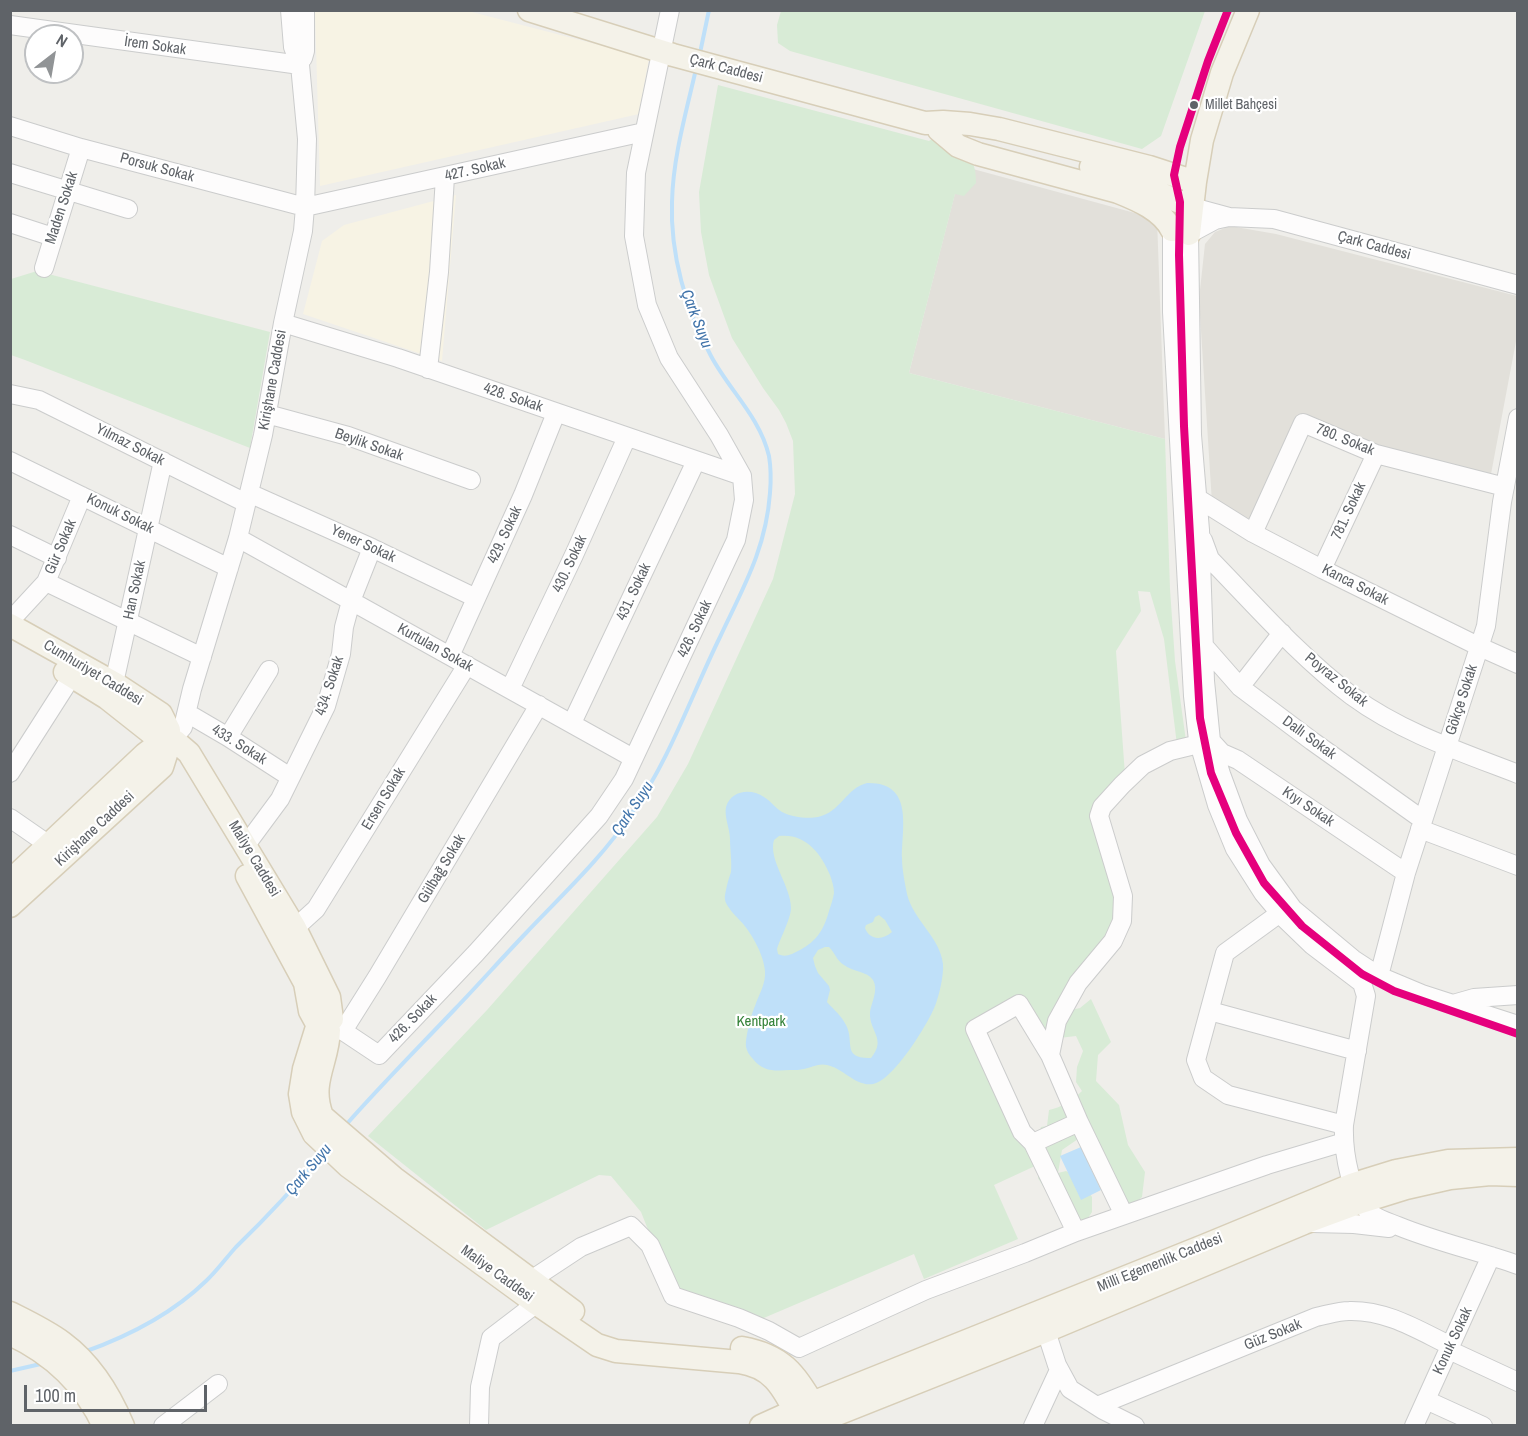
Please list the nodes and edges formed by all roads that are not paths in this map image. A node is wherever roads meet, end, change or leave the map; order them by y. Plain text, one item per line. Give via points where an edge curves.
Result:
1 (290, 10) edge
2 (305, 10) edge
3 (529, 10) edge
4 (670, 10) edge
5 (1248, 10) edge
6 (10, 25) edge
7 (667, 53) junction
8 (300, 65) junction
9 (10, 126) edge
10 (932, 127) junction
11 (644, 132) junction
12 (81, 148) junction
13 (10, 173) edge
14 (445, 177) junction
15 (1195, 182) junction
16 (68, 190) junction
17 (1186, 204) junction
18 (305, 207) junction
19 (128, 209) dead end
20 (1229, 217) junction
21 (10, 223) edge
22 (1180, 232) junction
23 (53, 237) junction
24 (44, 268) dead end
25 (1518, 285) edge
26 (283, 323) junction
27 (428, 369) junction
28 (10, 394) edge
29 (556, 413) junction
30 (267, 414) junction
31 (1518, 418) edge
32 (627, 437) junction
33 (1376, 454) junction
34 (10, 461) edge
35 (163, 461) junction
36 (696, 461) junction
37 (1513, 465) edge
38 (742, 477) junction
39 (471, 480) dead end
40 (1505, 487) junction
41 (82, 496) junction
42 (247, 498) junction
43 (1197, 498) junction
44 (148, 528) junction
45 (1200, 530) junction
46 (1253, 533) junction
47 (10, 535) edge
48 (238, 538) junction
49 (372, 548) junction
50 (57, 558) junction
51 (229, 568) junction
52 (1322, 569) junction
53 (46, 582) junction
54 (476, 598) junction
55 (351, 601) junction
56 (128, 622) junction
57 (10, 623) edge
58 (1282, 633) junction
59 (10, 641) edge
60 (1204, 646) junction
61 (1480, 647) junction
62 (450, 656) junction
63 (202, 657) junction
64 (1518, 664) edge
65 (467, 665) junction
66 (269, 670) dead end
67 (72, 676) junction
68 (114, 683) junction
69 (1240, 687) junction
70 (192, 689) junction
71 (510, 689) junction
72 (539, 705) junction
73 (187, 713) junction
74 (572, 723) junction
75 (228, 737) junction
76 (169, 738) junction
77 (1205, 743) junction
78 (1446, 747) junction
79 (633, 758) junction
80 (10, 773) edge
81 (1518, 774) edge
82 (290, 777) junction
83 (10, 818) edge
84 (1422, 825) junction
85 (49, 845) junction
86 (246, 845) junction
87 (1518, 866) edge
88 (1406, 873) junction
89 (10, 881) edge
90 (10, 906) edge
91 (1280, 913) junction
92 (295, 928) junction
93 (1371, 979) junction
94 (1518, 995) edge
95 (1453, 1004) junction
96 (1210, 1011) junction
97 (1518, 1025) edge
98 (328, 1026) junction
99 (1357, 1051) junction
100 (1050, 1055) junction
101 (1079, 1122) junction
102 (1344, 1134) junction
103 (1033, 1143) junction
104 (1518, 1159) edge
105 (1518, 1175) edge
106 (1357, 1193) junction
107 (1124, 1215) junction
108 (1304, 1223) junction
109 (1409, 1230) junction
110 (1076, 1232) junction
111 (1491, 1256) junction
112 (1518, 1265) edge
113 (539, 1292) junction
114 (10, 1313) edge
115 (1046, 1331) junction
116 (16, 1337) edge
117 (1450, 1348) junction
118 (1059, 1370) junction
119 (86, 1380) junction
120 (1518, 1382) edge
121 (218, 1384) dead end
122 (1426, 1400) junction
123 (1099, 1414) edge
124 (811, 1418) edge
125 (104, 1425) edge
126 (123, 1425) edge
127 (163, 1425) edge
128 (479, 1425) edge
129 (761, 1425) edge
130 (1033, 1425) edge
131 (1136, 1425) edge
132 (1414, 1425) edge
133 (1481, 1425) edge

1 - 8 street, Kirişhane Caddesi via 293,46
2 - 8 street, Kirişhane Caddesi via 305,51
3 - 7 main road, Çark Caddesi
4 - 7 street, 426. Sokak
5 - 15 main road via 1222,72 1202,140
6 - 8 street, İrem Sokak
7 - 10 main road, Çark Caddesi
7 - 11 street, 426. Sokak
8 - 18 street, Kirişhane Caddesi via 307,139
9 - 12 street, Porsuk Sokak
10 - 15 main road, Çark Caddesi via 943,122 999,129
10 - 17 main road, Çark Caddesi via 1100,170
10 - 22 main road via 958,146 978,154 1137,200
11 - 14 street, 427. Sokak
11 - 38 street, 426. Sokak via 636,173 634,236 647,305 669,358
12 - 16 street, Maden Sokak
12 - 18 street, Porsuk Sokak
13 - 16 street
14 - 18 street, 427. Sokak
14 - 27 street
15 - 17 main road
16 - 19 street
16 - 23 street, Maden Sokak
17 - 20 street
17 - 22 main road
18 - 26 street, Kirişhane Caddesi
20 - 22 street
20 - 25 street, Çark Caddesi via 1275,219
21 - 23 street
22 - 43 street
22 - 77 street via 1172,312 1193,696
23 - 24 street, Maden Sokak
26 - 27 street, 428. Sokak
26 - 30 street, Kirişhane Caddesi
27 - 29 street, 428. Sokak
28 - 35 street, Yılmaz Sokak via 39,400
29 - 32 street, 428. Sokak
29 - 54 street, 429. Sokak
30 - 39 street, Beylik Sokak via 348,436
30 - 42 street, Kirişhane Caddesi
31 - 37 street, Gökçe Sokak
32 - 36 street, 428. Sokak
32 - 71 street, 430. Sokak
33 - 40 street, 780. Sokak
33 - 46 street, 780. Sokak via 1303,423
33 - 52 street, 781. Sokak
34 - 41 street, Konuk Sokak
35 - 42 street, Yılmaz Sokak
35 - 44 street, Han Sokak
36 - 38 street, 428. Sokak
36 - 74 street, 431. Sokak
37 - 40 street, Gökçe Sokak
38 - 79 street, 426. Sokak via 744,500 736,540
40 - 61 street, Gökçe Sokak
41 - 44 street, Konuk Sokak
41 - 50 street, Gür Sokak
42 - 48 street, Kirişhane Caddesi
42 - 49 street, Yener Sokak
43 - 45 street
43 - 46 street, Kanca Sokak
44 - 51 street, Konuk Sokak
44 - 56 street, Han Sokak
45 - 58 street, Poyraz Sokak via 1210,559
45 - 60 street
46 - 52 street, Kanca Sokak
47 - 50 street
48 - 51 street, Kirişhane Caddesi
48 - 55 street, Kurtulan Sokak
49 - 54 street, Yener Sokak
49 - 55 street, 434. Sokak
50 - 53 street, Gür Sokak
51 - 63 street, Kirişhane Caddesi
52 - 61 street, Kanca Sokak
53 - 56 street
53 - 57 street, Gür Sokak
54 - 62 street, 429. Sokak
55 - 62 street, Kurtulan Sokak
55 - 82 street, 434. Sokak via 326,706
56 - 63 street
56 - 68 street, Han Sokak
57 - 68 main road, Cumhuriyet Caddesi
58 - 69 street
58 - 78 street, Poyraz Sokak via 1352,696
59 - 67 main road, Cumhuriyet Caddesi
60 - 69 street, Dallı Sokak
60 - 77 street
61 - 64 street, Kanca Sokak
61 - 78 street, Gökçe Sokak
62 - 65 street, Kurtulan Sokak
63 - 70 street, Kirişhane Caddesi
65 - 71 street, Kurtulan Sokak
65 - 92 street, Ersen Sokak via 316,909
66 - 75 street
67 - 76 main road, Cumhuriyet Caddesi via 150,732
67 - 80 street
68 - 76 main road, Cumhuriyet Caddesi via 160,714
69 - 84 street, Dallı Sokak
70 - 73 street, Kirişhane Caddesi
70 - 76 street, Kirişhane Caddesi via 171,718
71 - 72 street, Kurtulan Sokak
72 - 74 street, Kurtulan Sokak
72 - 98 street, Gülbağ Sokak via 377,977
73 - 75 street, 433. Sokak
73 - 76 street, Kirişhane Caddesi via 183,727
74 - 79 street, Kurtulan Sokak
75 - 82 street, 433. Sokak
76 - 85 main road, Kirişhane Caddesi via 136,762
76 - 86 main road, Maliye Caddesi via 189,753
76 - 90 main road, Kirişhane Caddesi via 162,767
76 - 98 main road, Maliye Caddesi via 178,765 218,824 300,973 310,1011
77 - 88 street, Kıyı Sokak via 1238,760
77 - 91 street via 1217,805 1235,849
77 - 93 street via 1261,865 1293,909
77 - 100 street via 1170,752 1143,765 1102,807 1099,816 1123,896 1122,921 1113,941 1072,992 1057,1021
78 - 81 street, Poyraz Sokak
78 - 84 street, Gökçe Sokak
79 - 98 street, 426. Sokak via 624,779 598,816 380,1054
82 - 86 street, 434. Sokak via 280,799
83 - 85 street
84 - 87 street, Dallı Sokak
84 - 88 street, Gökçe Sokak
85 - 89 main road, Kirişhane Caddesi
86 - 92 main road, Maliye Caddesi
88 - 93 street, Gökçe Sokak
91 - 93 street via 1312,945
91 - 96 street via 1225,953
92 - 98 main road, Maliye Caddesi via 329,997
93 - 95 street
93 - 99 street, Gökçe Sokak
94 - 95 street via 1474,998
95 - 97 street
96 - 99 street
96 - 102 street via 1196,1060 1203,1078 1228,1095
98 - 113 main road, Maliye Caddesi via 328,1042 317,1081 318,1125 355,1159 422,1199
99 - 102 street, Gökçe Sokak
100 - 101 street
100 - 103 street via 1019,1005 975,1029 1022,1132
101 - 103 street
101 - 107 street
102 - 106 street, Gökçe Sokak via 1347,1163
102 - 107 street
103 - 110 street
104 - 106 main road, Milli Egemenlik Caddesi via 1448,1161 1396,1171
105 - 106 main road, Milli Egemenlik Caddesi via 1449,1178
106 - 108 main road, Milli Egemenlik Caddesi
106 - 109 street via 1373,1215
106 - 124 main road, Milli Egemenlik Caddesi via 1195,1249
107 - 110 street
108 - 109 street
108 - 115 main road, Milli Egemenlik Caddesi
109 - 111 street
110 - 113 street via 926,1290 799,1348 745,1321 673,1296 650,1245 631,1226 581,1247
111 - 112 street
111 - 117 street, Konuk Sokak
113 - 124 main road, Maliye Caddesi via 606,1349 739,1362 760,1368
113 - 128 street via 491,1338 480,1387
114 - 119 main road via 66,1345 82,1360
115 - 118 street
115 - 124 main road, Milli Egemenlik Caddesi
116 - 119 main road via 42,1350 68,1373
117 - 120 street, Güz Sokak
117 - 122 street, Konuk Sokak
117 - 123 street, Güz Sokak via 1383,1314 1348,1311 1316,1317
118 - 123 street via 1070,1389
118 - 130 street
119 - 125 main road
119 - 126 main road via 108,1396
121 - 127 street
122 - 132 street, Konuk Sokak
122 - 133 street
123 - 131 street
124 - 129 main road, Milli Egemenlik Caddesi

